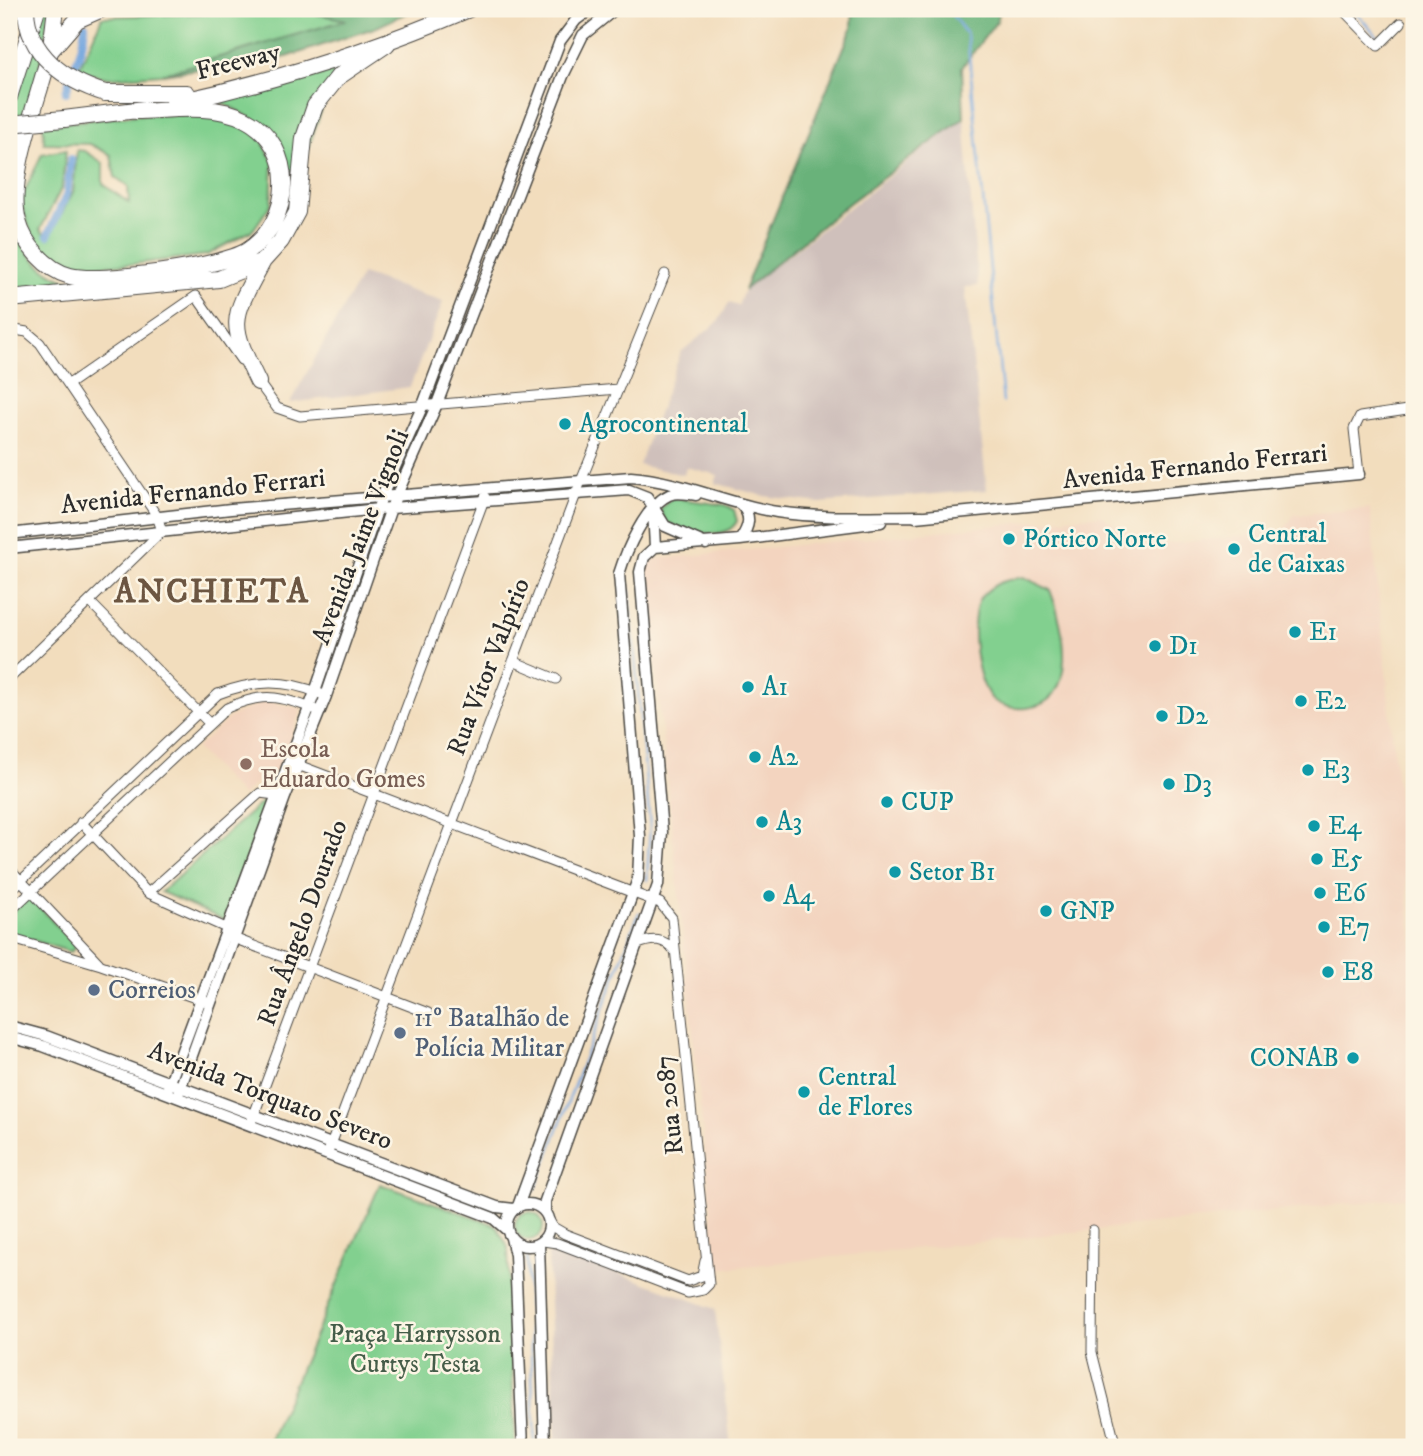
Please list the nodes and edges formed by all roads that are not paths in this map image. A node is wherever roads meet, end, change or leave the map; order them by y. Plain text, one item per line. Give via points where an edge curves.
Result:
1 (26, 9) edge
2 (37, 9) edge
3 (57, 9) edge
4 (102, 9) edge
5 (469, 9) edge
6 (591, 9) edge
7 (615, 9) edge
8 (1342, 9) edge
9 (1401, 23) dead end
10 (387, 44) junction
11 (50, 52) junction
12 (237, 90) junction
13 (9, 97) edge
14 (136, 111) junction
15 (9, 124) edge
16 (526, 133) junction
17 (539, 139) junction
18 (24, 148) junction
19 (9, 182) edge
20 (263, 261) junction
21 (665, 274) dead end
22 (9, 299) edge
23 (9, 329) edge
24 (258, 382) junction
25 (69, 384) junction
26 (618, 389) junction
27 (437, 404) junction
28 (423, 405) junction
29 (1414, 409) edge
30 (1359, 474) joint
31 (581, 481) junction
32 (488, 488) junction
33 (461, 490) junction
34 (576, 494) junction
35 (382, 496) junction
36 (396, 496) junction
37 (720, 498) junction
38 (484, 500) junction
39 (740, 503) junction
40 (391, 508) junction
41 (231, 509) junction
42 (378, 509) junction
43 (653, 510) junction
44 (158, 516) junction
45 (922, 516) junction
46 (232, 524) junction
47 (162, 531) junction
48 (9, 534) edge
49 (740, 540) junction
50 (706, 544) junction
51 (655, 547) junction
52 (9, 548) edge
53 (90, 602) junction
54 (513, 661) junction
55 (9, 679) edge
56 (556, 679) dead end
57 (321, 694) junction
58 (315, 709) junction
59 (198, 711) junction
60 (208, 722) junction
61 (298, 765) junction
62 (374, 794) junction
63 (281, 796) junction
64 (81, 822) junction
65 (452, 824) junction
66 (92, 833) junction
67 (9, 868) edge
68 (20, 880) junction
69 (30, 891) junction
70 (9, 892) edge
71 (633, 893) junction
72 (148, 894) junction
73 (657, 902) junction
74 (9, 912) edge
75 (226, 928) junction
76 (9, 938) edge
77 (236, 939) junction
78 (638, 944) junction
79 (676, 953) junction
80 (101, 965) junction
81 (309, 968) junction
82 (387, 998) junction
83 (206, 1002) junction
84 (428, 1013) dead end
85 (9, 1026) edge
86 (9, 1037) edge
87 (103, 1063) junction
88 (174, 1090) junction
89 (252, 1120) junction
90 (330, 1149) junction
91 (516, 1208) junction
92 (547, 1216) junction
93 (1093, 1230) dead end
94 (509, 1234) junction
95 (541, 1242) junction
96 (705, 1252) junction
97 (523, 1447) edge
98 (545, 1447) edge
99 (1116, 1447) edge

1 - 12 highway, bridge via 32,35 53,67 67,78 105,93
2 - 13 highway
3 - 11 highway
4 - 11 highway via 77,20
5 - 10 highway, Freeway
6 - 16 street, Avenida Jaime Vignoli via 560,41
7 - 17 street, Avenida Jaime Vignoli via 583,35
8 - 9 street via 1378,46
10 - 12 highway, Freeway
10 - 20 highway via 338,77 315,106 304,138 297,212
11 - 18 highway
12 - 14 highway, Freeway
14 - 15 highway, Freeway, bridge
14 - 18 highway via 217,110 247,120 266,137 280,159 284,181 282,207 269,232 246,251 220,262 103,279 69,276 41,259 20,229 15,201
16 - 17 street
16 - 28 street, Avenida Jaime Vignoli
17 - 27 street, Avenida Jaime Vignoli
18 - 19 highway
20 - 22 highway via 219,279
20 - 24 highway via 240,306 236,327 237,339
21 - 26 street, Rua Vítor Valpírio
23 - 25 street via 27,332 40,343
24 - 25 street via 196,296
24 - 28 street via 277,408 300,416
25 - 44 street
26 - 27 street
26 - 31 street, Rua Vítor Valpírio
27 - 28 street
27 - 36 street, Avenida Jaime Vignoli
28 - 35 street, Avenida Jaime Vignoli
29 - 30 street, Avenida Fernando Ferrari via 1360,417 1354,429
30 - 45 street, Avenida Fernando Ferrari
31 - 32 street, Avenida Fernando Ferrari
31 - 34 street, Rua Vítor Valpírio
31 - 37 street, Avenida Fernando Ferrari via 663,479
32 - 33 street, Avenida Fernando Ferrari
32 - 38 street, Rua Ângelo Dourado
33 - 36 street, Avenida Fernando Ferrari
33 - 38 street
34 - 38 street, Avenida Fernando Ferrari
34 - 43 street, Avenida Fernando Ferrari via 629,490 647,497
34 - 54 street, Rua Vítor Valpírio
35 - 36 street, Avenida Fernando Ferrari
35 - 41 street, Avenida Fernando Ferrari
35 - 42 street, Avenida Jaime Vignoli
36 - 40 street, Avenida Jaime Vignoli
37 - 39 street, Avenida Fernando Ferrari
37 - 43 street via 679,492 669,494
38 - 40 street, Avenida Fernando Ferrari
38 - 62 street, Rua Ângelo Dourado
39 - 45 street, Avenida Fernando Ferrari via 813,516
39 - 49 street via 749,524
40 - 42 street, Avenida Fernando Ferrari
40 - 57 street, Avenida Jaime Vignoli
41 - 44 street, Avenida Fernando Ferrari
41 - 46 street
42 - 46 street, Avenida Fernando Ferrari
42 - 57 street, Avenida Jaime Vignoli
43 - 50 street, Avenida Fernando Ferrari via 665,526
43 - 51 street
43 - 71 street via 626,549 619,574 640,836
44 - 47 street
44 - 48 street, Avenida Fernando Ferrari
45 - 49 street, Avenida Fernando Ferrari
46 - 47 street, Avenida Fernando Ferrari
47 - 52 street, Avenida Fernando Ferrari
47 - 53 street
49 - 50 street, Avenida Fernando Ferrari
50 - 51 street, Avenida Fernando Ferrari
51 - 73 street via 644,557 640,572 662,832
53 - 55 street
53 - 59 street
54 - 56 street
54 - 65 street, Rua Vítor Valpírio
57 - 58 street, Avenida Jaime Vignoli
57 - 59 street via 292,683 240,686 218,694
58 - 60 street via 268,696 235,704
58 - 61 street, Avenida Jaime Vignoli
58 - 63 street, Avenida Jaime Vignoli
59 - 60 street
59 - 64 street
60 - 66 street
61 - 62 street
61 - 63 street, Avenida Jaime Vignoli
62 - 65 street
62 - 81 street, Rua Ângelo Dourado
63 - 72 street via 260,793
63 - 75 street, Avenida Jaime Vignoli
63 - 77 street, Avenida Jaime Vignoli
64 - 66 street
64 - 68 street
65 - 71 street
65 - 82 street, Rua Vítor Valpírio
66 - 69 street
66 - 72 street
67 - 68 street
68 - 69 street
68 - 70 street
69 - 74 street
69 - 80 street
71 - 73 street
71 - 91 street
72 - 75 street
73 - 78 street
73 - 79 street, Rua 2087 via 672,918
75 - 77 street
75 - 83 street, Avenida Jaime Vignoli
76 - 80 street
77 - 81 street
77 - 83 street, Avenida Jaime Vignoli
78 - 79 street via 657,939
78 - 92 street via 545,1201
79 - 96 street, Rua 2087
80 - 83 street
81 - 82 street
81 - 89 street, Rua Ângelo Dourado
82 - 84 street
82 - 90 street, Rua Vítor Valpírio
83 - 88 street, Avenida Jaime Vignoli
85 - 87 street, Avenida Torquato Severo via 46,1036
86 - 87 street, Avenida Torquato Severo
87 - 88 street, Avenida Torquato Severo
88 - 89 street, Avenida Torquato Severo
89 - 90 street, Avenida Torquato Severo
90 - 91 street, Avenida Torquato Severo via 497,1207
90 - 94 street, Avenida Torquato Severo via 493,1218
91 - 92 street via 533,1204
91 - 94 street via 508,1219
92 - 95 street via 549,1231
92 - 96 street via 553,1227 565,1234 688,1281 702,1276
93 - 99 street via 1091,1352
94 - 95 street via 527,1246
94 - 97 street via 515,1255
95 - 96 street, Rua 2087 via 556,1243 688,1293 709,1284
95 - 98 street

